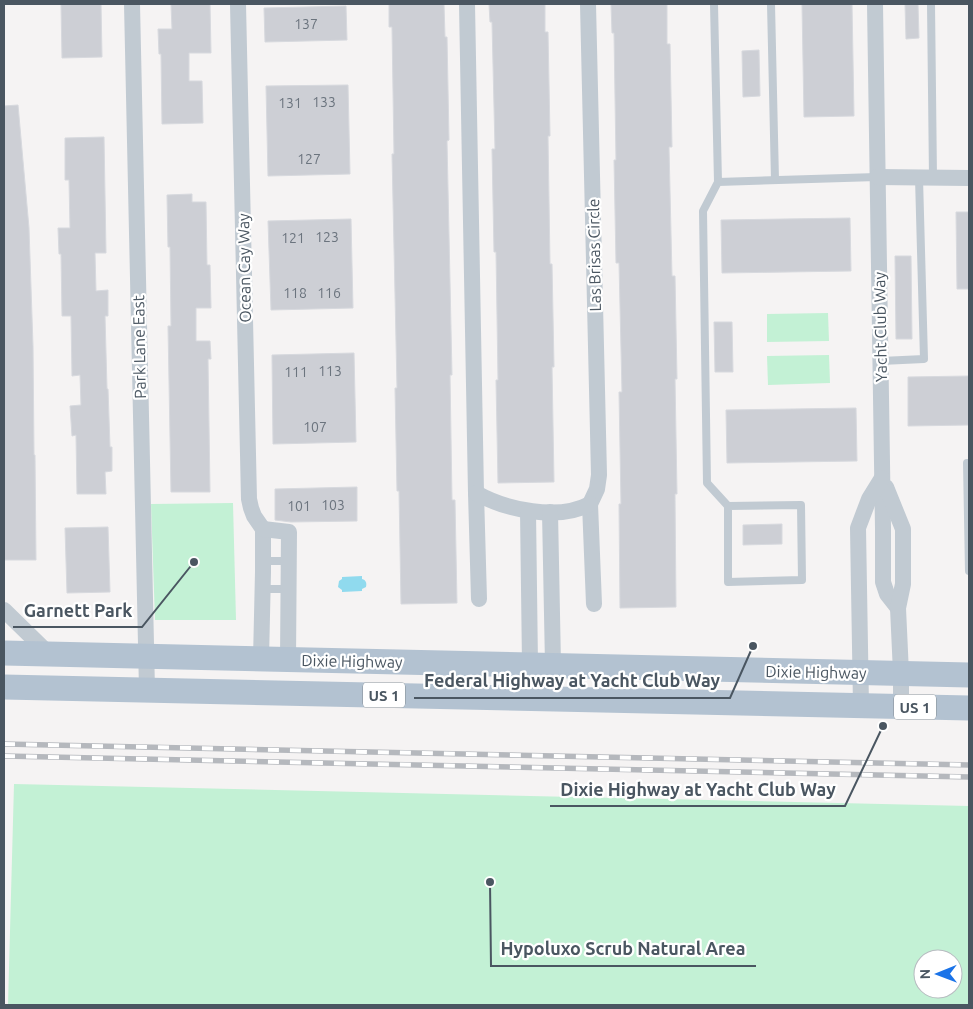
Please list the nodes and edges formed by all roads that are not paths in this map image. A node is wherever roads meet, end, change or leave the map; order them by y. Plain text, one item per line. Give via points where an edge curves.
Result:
1 (132, 4) edge
2 (238, 4) edge
3 (468, 4) edge
4 (588, 4) edge
5 (714, 4) edge
6 (771, 4) edge
7 (875, 4) edge
8 (931, 4) edge
9 (878, 177) junction
10 (926, 178) junction
11 (969, 178) edge
12 (776, 180) junction
13 (718, 182) junction
14 (881, 361) junction
15 (969, 462) edge
16 (882, 478) junction
17 (476, 493) junction
18 (590, 504) junction
19 (728, 506) junction
20 (528, 511) junction
21 (550, 512) junction
22 (263, 529) junction
23 (540, 559) junction
24 (263, 561) junction
25 (288, 561) junction
26 (859, 561) junction
27 (882, 563) junction
28 (903, 564) junction
29 (969, 571) edge
30 (263, 589) junction
31 (288, 589) junction
32 (479, 600) dead end
33 (594, 604) dead end
34 (898, 608) junction
35 (4, 610) edge
36 (4, 653) edge
37 (49, 654) junction
38 (146, 657) junction
39 (261, 659) junction
40 (288, 659) junction
41 (541, 665) junction
42 (861, 673) junction
43 (901, 673) junction
44 (969, 675) edge
45 (4, 687) edge
46 (147, 690) junction
47 (861, 706) junction
48 (901, 706) junction
49 (969, 708) edge

1 - 38 street, Park Lane East
2 - 22 street, Ocean Cay Way via 249,499 254,516
3 - 17 street
4 - 18 street, Las Brisas Circle via 599,476
5 - 13 lane
6 - 12 lane
7 - 9 street, Yacht Club Way
8 - 10 lane
9 - 10 street
9 - 12 lane
9 - 14 street, Yacht Club Way
10 - 11 street
10 - 14 lane via 924,359
12 - 13 lane
13 - 19 lane via 703,211 707,483
14 - 16 street, Yacht Club Way
15 - 29 lane via 966,462
16 - 26 street via 869,499 858,528
16 - 27 street, Yacht Club Way
16 - 28 street, Yacht Club Way via 903,529
17 - 20 street via 504,506
17 - 32 street
18 - 21 street via 578,510
18 - 33 street, Las Brisas Circle
19 - 19 lane via 728,582 802,580 801,505
20 - 21 street
20 - 23 street
21 - 23 street
22 - 24 street, Ocean Cay Way
22 - 25 street via 289,532
23 - 41 street
23 - 41 street
24 - 25 lane
24 - 30 street, Ocean Cay Way
25 - 31 street
26 - 27 street
26 - 42 street
27 - 28 street
27 - 34 street, Yacht Club Way via 887,594
28 - 34 street, Yacht Club Way
30 - 31 lane
30 - 39 street, Ocean Cay Way
31 - 40 street
34 - 43 street, Yacht Club Way
35 - 37 street
36 - 37 main road, Dixie Highway / US 1
37 - 38 main road, Dixie Highway / US 1
38 - 39 main road, Dixie Highway / US 1
38 - 46 street, Park Lane East
39 - 40 main road, Dixie Highway / US 1
40 - 41 main road, Dixie Highway / US 1
41 - 42 main road, Dixie Highway / US 1
42 - 43 main road, Dixie Highway / US 1
42 - 47 street
43 - 44 main road, Dixie Highway / US 1
43 - 48 street, Yacht Club Way
45 - 46 main road, Dixie Highway / US 1
46 - 47 main road, Dixie Highway / US 1
47 - 48 main road, Dixie Highway / US 1
48 - 49 main road, Dixie Highway / US 1

